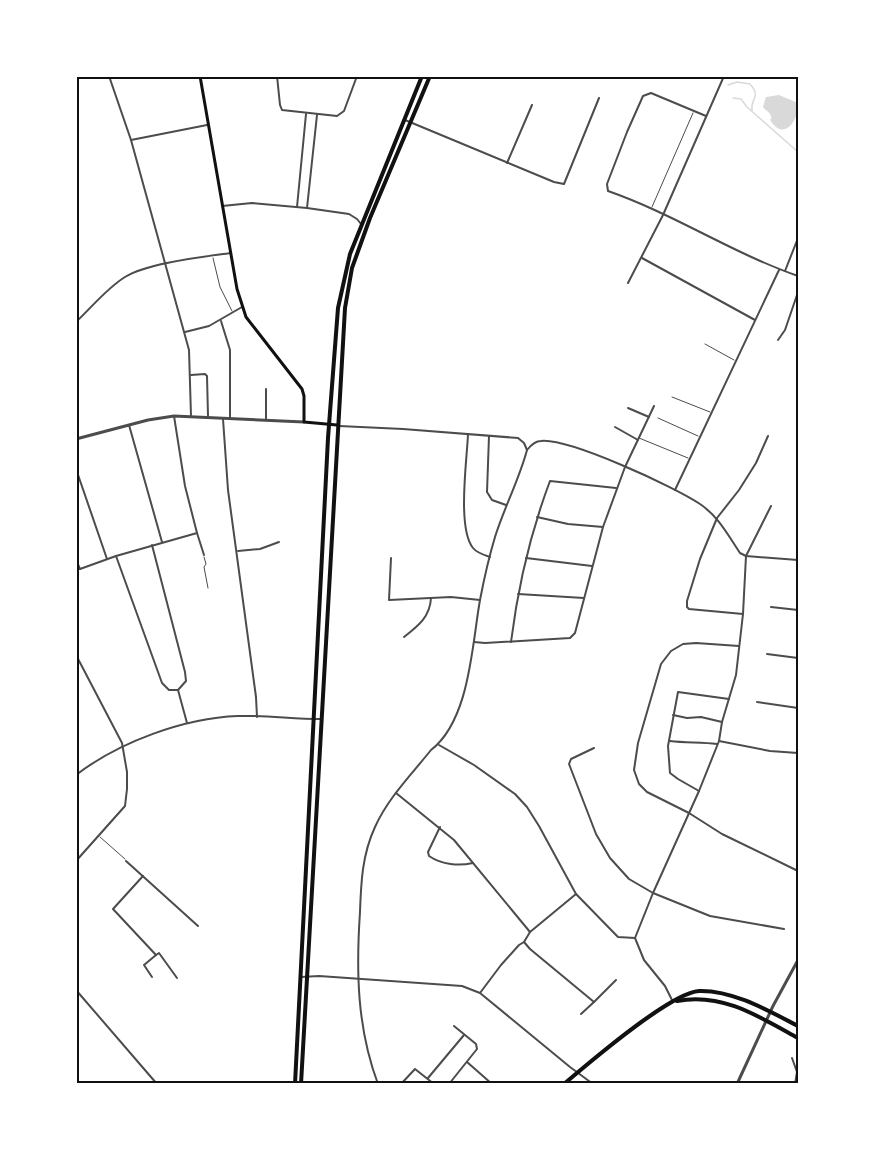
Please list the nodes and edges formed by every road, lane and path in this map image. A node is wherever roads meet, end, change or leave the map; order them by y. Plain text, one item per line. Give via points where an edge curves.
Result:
1 (109, 76) edge
2 (200, 76) edge
3 (277, 76) edge
4 (357, 76) edge
5 (422, 76) edge
6 (430, 76) edge
7 (724, 76) edge
8 (599, 98) dead end
9 (532, 105) dead end
10 (694, 111) junction
11 (306, 114) junction
12 (317, 115) junction
13 (706, 116) junction
14 (404, 120) junction
15 (411, 123) junction
16 (208, 125) junction
17 (131, 140) junction
18 (507, 163) junction
19 (222, 206) junction
20 (297, 207) junction
21 (652, 207) junction
22 (307, 208) junction
23 (663, 214) junction
24 (361, 224) junction
25 (798, 238) edge
26 (231, 253) junction
27 (213, 256) junction
28 (641, 257) junction
29 (166, 264) junction
30 (780, 269) junction
31 (785, 271) junction
32 (798, 276) edge
33 (627, 283) dead end
34 (798, 292) edge
35 (242, 307) junction
36 (234, 312) junction
37 (755, 320) junction
38 (220, 321) junction
39 (76, 322) edge
40 (185, 333) junction
41 (778, 340) dead end
42 (705, 344) dead end
43 (736, 361) junction
44 (190, 375) junction
45 (266, 389) dead end
46 (672, 397) dead end
47 (654, 406) dead end
48 (628, 408) dead end
49 (711, 413) junction
50 (174, 416) junction
51 (191, 416) junction
52 (208, 416) junction
53 (223, 417) junction
54 (230, 417) junction
55 (649, 417) junction
56 (658, 418) dead end
57 (266, 419) junction
58 (304, 422) junction
59 (129, 424) junction
60 (329, 425) junction
61 (337, 425) junction
62 (615, 427) dead end
63 (468, 434) junction
64 (489, 436) junction
65 (700, 436) junction
66 (768, 436) dead end
67 (76, 439) edge
68 (639, 439) junction
69 (527, 450) junction
70 (690, 459) junction
71 (626, 467) junction
72 (76, 469) edge
73 (616, 488) junction
74 (675, 490) junction
75 (506, 505) junction
76 (771, 506) dead end
77 (536, 517) junction
78 (717, 518) junction
79 (603, 527) junction
80 (197, 533) junction
81 (162, 542) junction
82 (279, 542) dead end
83 (152, 545) junction
84 (238, 551) junction
85 (204, 555) joint
86 (116, 556) junction
87 (746, 556) junction
88 (490, 557) junction
89 (391, 558) dead end
90 (525, 558) junction
91 (107, 559) junction
92 (76, 560) edge
93 (798, 560) edge
94 (592, 566) junction
95 (78, 569) edge
96 (208, 588) dead end
97 (517, 594) junction
98 (431, 598) junction
99 (584, 598) junction
100 (480, 600) junction
101 (771, 607) dead end
102 (798, 610) edge
103 (743, 614) junction
104 (404, 637) dead end
105 (474, 642) junction
106 (511, 642) junction
107 (740, 646) junction
108 (767, 654) dead end
109 (76, 655) edge
110 (798, 658) edge
111 (178, 690) junction
112 (729, 699) junction
113 (758, 702) dead end
114 (798, 708) edge
115 (673, 715) junction
116 (256, 717) junction
117 (313, 719) junction
118 (320, 719) junction
119 (722, 722) junction
120 (187, 723) junction
121 (669, 741) junction
122 (718, 743) junction
123 (439, 745) junction
124 (123, 748) junction
125 (594, 748) dead end
126 (798, 753) edge
127 (76, 775) edge
128 (699, 791) junction
129 (396, 793) junction
130 (689, 813) junction
131 (440, 827) junction
132 (100, 837) junction
133 (76, 861) edge
134 (126, 861) joint
135 (473, 862) junction
136 (798, 871) edge
137 (143, 876) junction
138 (653, 892) junction
139 (576, 894) junction
140 (198, 926) dead end
141 (784, 929) dead end
142 (530, 932) junction
143 (635, 938) junction
144 (524, 942) junction
145 (156, 955) junction
146 (798, 960) edge
147 (152, 977) dead end
148 (301, 977) junction
149 (177, 978) dead end
150 (307, 978) junction
151 (357, 979) junction
152 (616, 980) dead end
153 (76, 990) edge
154 (480, 993) junction
155 (594, 1002) junction
156 (673, 1002) junction
157 (770, 1012) junction
158 (581, 1014) dead end
159 (766, 1020) junction
160 (454, 1026) dead end
161 (798, 1026) edge
162 (464, 1035) junction
163 (798, 1038) edge
164 (792, 1058) dead end
165 (467, 1062) junction
166 (578, 1072) junction
167 (428, 1078) junction
168 (157, 1083) edge
169 (295, 1083) edge
170 (301, 1083) edge
171 (378, 1083) edge
172 (401, 1083) edge
173 (434, 1083) edge
174 (449, 1083) edge
175 (492, 1083) edge
176 (564, 1083) edge
177 (593, 1083) edge
178 (736, 1083) edge
179 (795, 1083) edge

1 - 17 street
2 - 16 main road
3 - 11 street via 282,110
4 - 12 street via 344,111 337,116
5 - 14 main road
6 - 15 main road
7 - 13 street
8 - 18 street via 564,184
9 - 18 street
10 - 13 street
10 - 21 lane
10 - 21 street via 651,93 643,96 627,132 607,184 608,191
11 - 12 street
11 - 20 street
12 - 22 street
13 - 23 street
14 - 15 street
14 - 24 main road
15 - 18 street
15 - 61 main road via 352,268 345,308
16 - 17 street
16 - 19 main road
17 - 29 street
19 - 20 street via 252,203
19 - 26 main road
20 - 22 street
21 - 23 street
22 - 24 street via 349,214
23 - 28 street
23 - 30 street
24 - 60 main road via 338,308
25 - 31 street
26 - 27 street
26 - 35 main road
27 - 29 street
27 - 36 lane via 218,280
28 - 33 street
28 - 37 street
29 - 39 street via 123,278
29 - 40 street
30 - 31 street
30 - 37 street
31 - 32 street
34 - 41 street
35 - 36 street
35 - 58 main road via 302,389
36 - 38 street
37 - 43 street
38 - 40 street
38 - 54 street via 230,350
40 - 44 street
42 - 43 lane
43 - 49 street
44 - 51 street
44 - 52 street via 207,376
45 - 57 street
46 - 49 lane
47 - 55 street
48 - 55 street
49 - 65 street
50 - 51 street
50 - 59 street
50 - 80 street
51 - 52 street
52 - 53 street
53 - 54 street
53 - 84 street via 225,467
54 - 57 street
55 - 68 street
56 - 65 lane
57 - 58 street
58 - 60 main road
59 - 67 street
59 - 81 street
60 - 61 main road
60 - 117 main road
61 - 63 street
61 - 118 main road
62 - 68 street
63 - 64 street
63 - 88 street via 464,514 471,543
64 - 69 street via 522,440
64 - 75 street via 487,492 492,500
65 - 70 street
66 - 78 street via 756,463
68 - 70 lane
68 - 71 street
69 - 71 street via 547,440
69 - 75 street
70 - 74 street
71 - 73 street
71 - 74 street
72 - 91 street
73 - 77 street via 550,481
73 - 79 street
74 - 78 street
75 - 88 street
76 - 87 street
77 - 79 street
77 - 90 street
78 - 87 street via 740,554
78 - 103 street via 687,606
79 - 94 street
80 - 81 street
80 - 85 street
81 - 83 street
82 - 84 street
83 - 86 street
83 - 111 street via 185,672 186,681
84 - 116 street
85 - 96 lane
86 - 91 street
86 - 111 street via 162,683 169,690
87 - 93 street
87 - 103 street
88 - 100 street
89 - 98 street via 389,600
90 - 94 street
90 - 97 street
91 - 95 street
92 - 95 street
94 - 99 street
97 - 99 street
97 - 106 street
98 - 100 street
98 - 104 street via 427,615
99 - 106 street via 575,633 570,638
100 - 105 street
101 - 102 street
103 - 107 street
105 - 106 street
105 - 123 street via 459,706
107 - 112 street
107 - 130 street via 683,644 661,664 638,742 634,770 647,792
108 - 110 street
109 - 124 street
111 - 120 street
112 - 115 street via 678,692
112 - 119 street
113 - 114 street
115 - 119 street
115 - 121 street
116 - 117 street
116 - 120 street
117 - 118 street
117 - 148 main road
118 - 150 main road
119 - 122 street
120 - 124 street
121 - 122 street
121 - 128 street via 670,773
122 - 126 street
122 - 128 street
123 - 129 street
123 - 139 street via 503,784 527,807
124 - 127 street
124 - 132 street via 126,803
125 - 138 street via 569,760 590,821 619,870
128 - 130 street
129 - 131 street
129 - 151 street via 375,826 364,859
130 - 136 street via 722,834
130 - 138 street
131 - 135 street
131 - 135 street via 429,856 452,864
132 - 133 street
132 - 134 lane
134 - 137 street
135 - 142 street
137 - 140 street
137 - 145 street via 113,909
138 - 141 street via 715,917
138 - 143 street
139 - 142 street
139 - 143 street via 618,937
142 - 144 street
143 - 156 street via 644,960
144 - 154 street
144 - 155 street
145 - 147 street via 144,964
145 - 149 street via 159,953
146 - 157 street
148 - 150 street
148 - 169 main road
150 - 151 street
150 - 170 main road
151 - 154 street via 457,985
151 - 171 street via 365,1038
152 - 155 street
153 - 168 street
154 - 166 street
155 - 158 street
156 - 157 main road via 700,991 737,998
156 - 159 main road via 713,999
156 - 166 main road
157 - 159 street
157 - 161 main road
159 - 163 main road
159 - 178 street
160 - 162 street
162 - 165 street via 477,1049
162 - 167 street
164 - 179 street via 797,1072
165 - 174 street
165 - 175 street
166 - 176 main road
166 - 177 street
167 - 172 street via 415,1069
167 - 173 street

